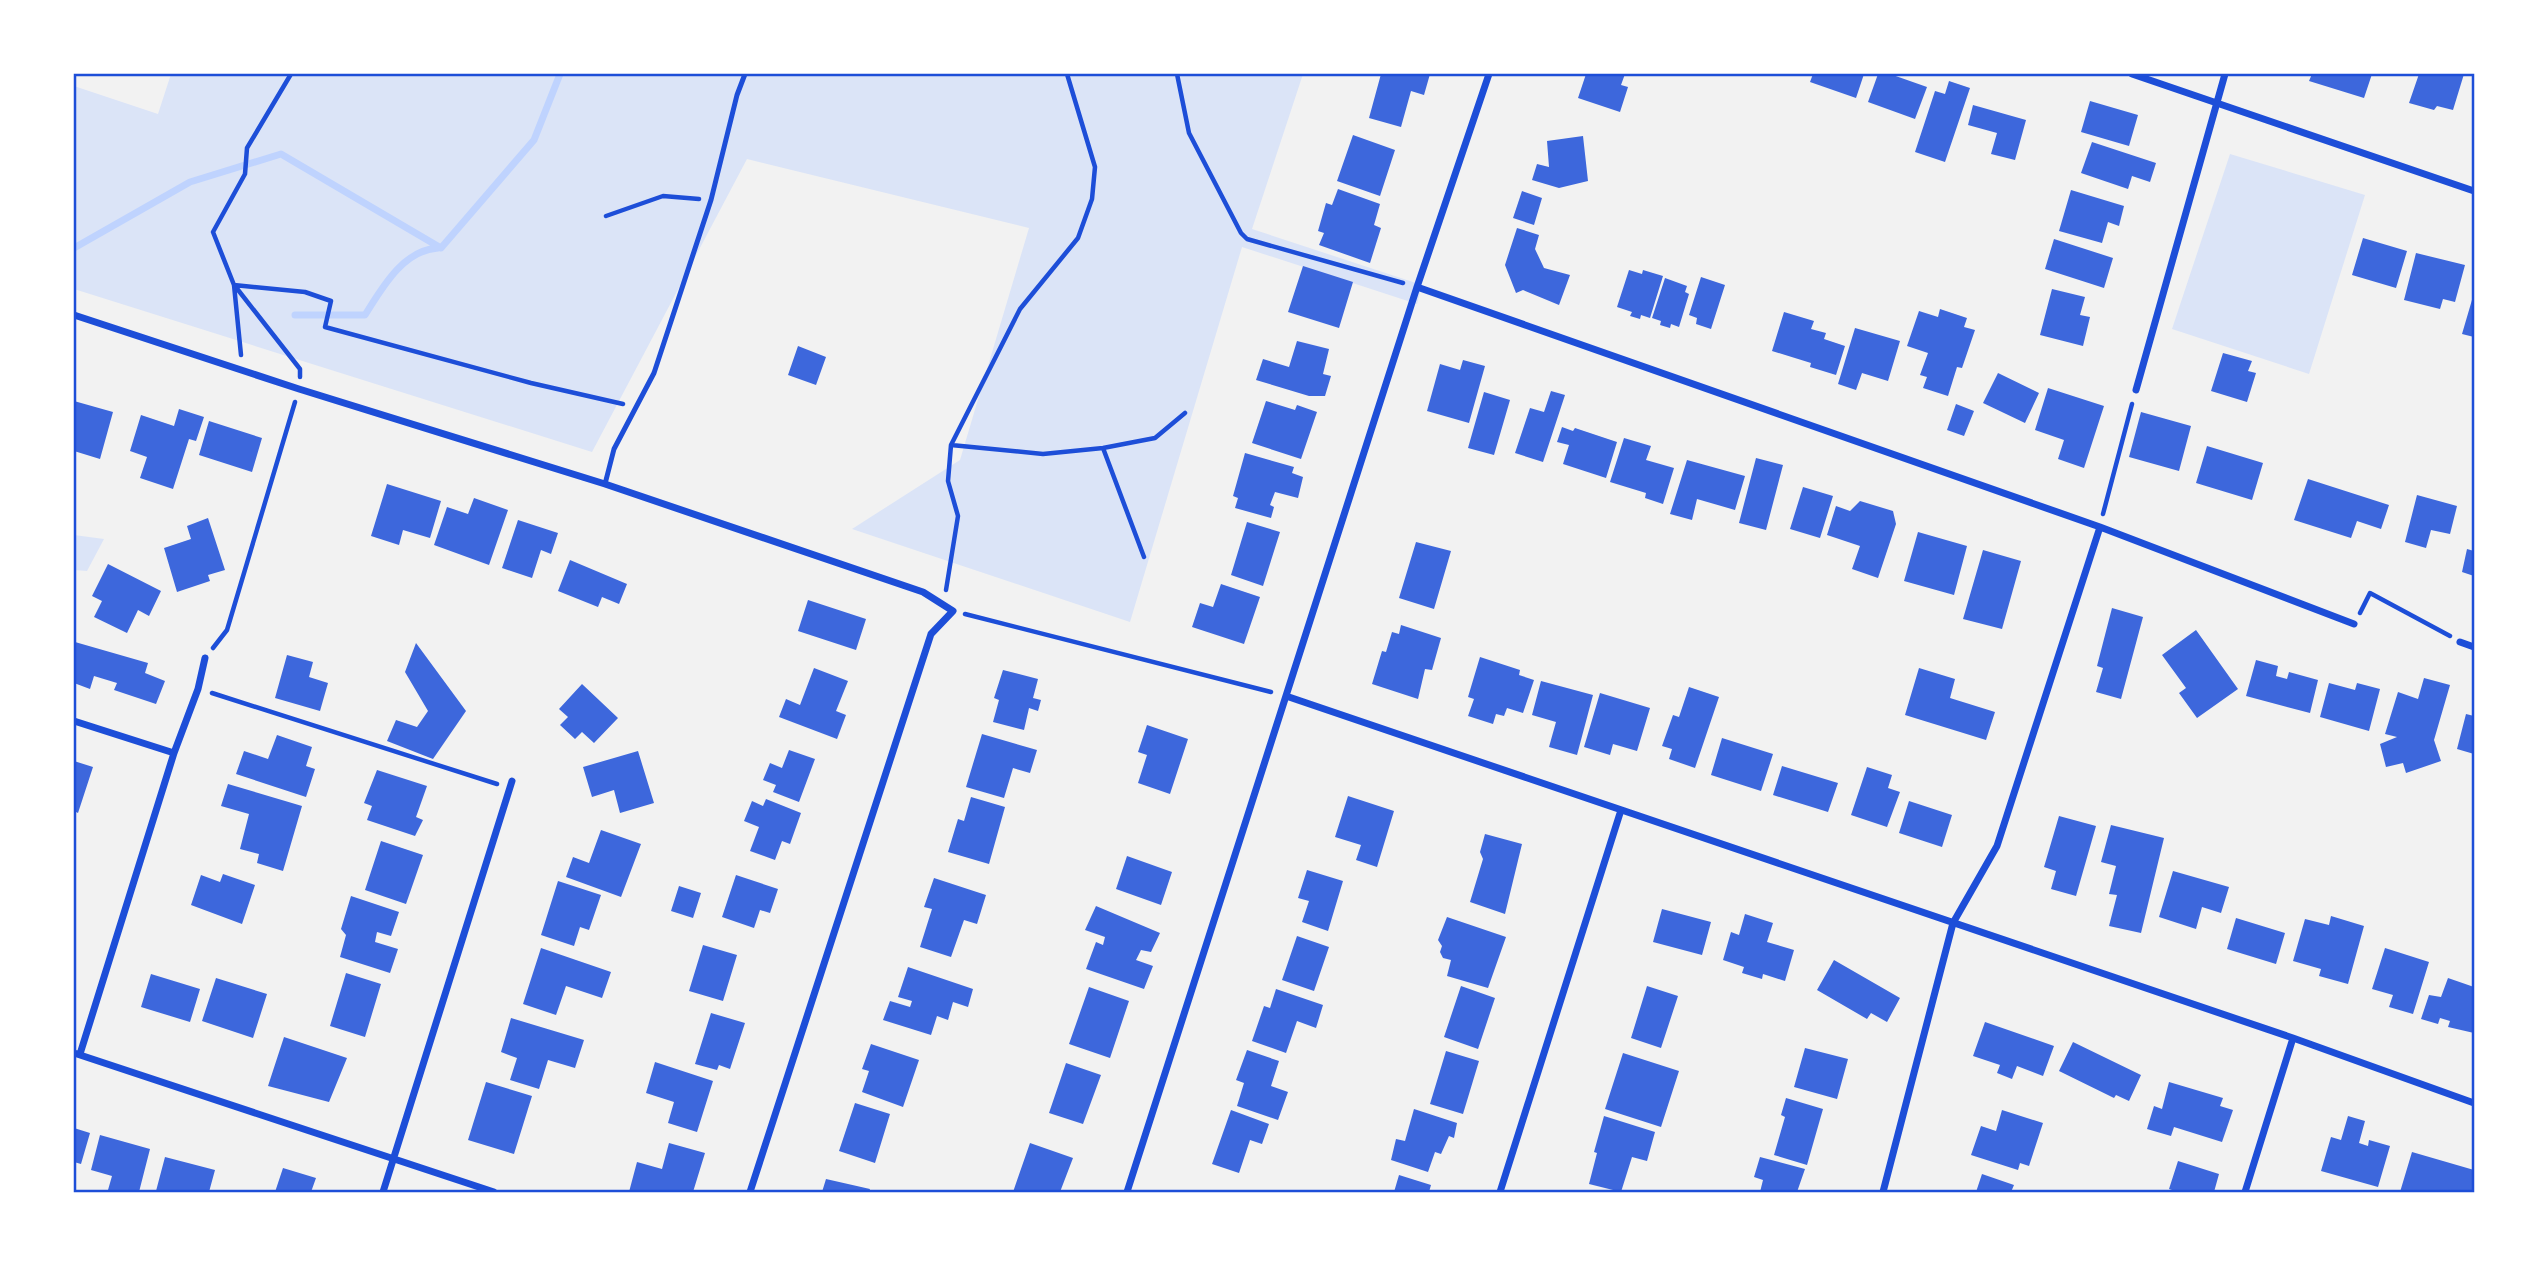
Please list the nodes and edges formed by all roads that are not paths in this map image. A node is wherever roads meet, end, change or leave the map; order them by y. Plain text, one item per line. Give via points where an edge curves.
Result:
1 (745, 74) edge
2 (1489, 74) edge
3 (2132, 74) edge
4 (2225, 74) edge
5 (2216, 102) junction
6 (2474, 191) edge
7 (1417, 287) junction
8 (74, 315) edge
9 (2136, 390) road end
10 (605, 484) junction
11 (2100, 527) junction
12 (2354, 624) road end
13 (2460, 642) road end
14 (2474, 647) edge
15 (205, 658) road end
16 (1286, 696) junction
17 (74, 721) edge
18 (174, 753) junction
19 (511, 784) road end
20 (1621, 810) junction
21 (1953, 922) junction
22 (2292, 1038) junction
23 (77, 1054) edge
24 (2474, 1103) edge
25 (393, 1159) junction
26 (383, 1192) edge
27 (494, 1192) edge
28 (750, 1192) edge
29 (1128, 1192) edge
30 (1500, 1192) edge
31 (1883, 1192) edge
32 (2245, 1192) edge

1 - 10 lane via 711,200 654,373 614,449
2 - 7 street
3 - 5 street
4 - 5 street
5 - 6 street
5 - 9 street
7 - 11 street
7 - 16 street
8 - 10 street
10 - 28 street via 923,592 953,611 931,634
11 - 12 street
11 - 21 street via 1997,846
13 - 14 street
15 - 18 street
16 - 20 street
16 - 29 street
17 - 18 street
18 - 23 street
19 - 25 street
20 - 21 street
20 - 30 street
21 - 22 street
21 - 31 street
22 - 24 street
22 - 32 street
23 - 25 street
25 - 26 street
25 - 27 street

